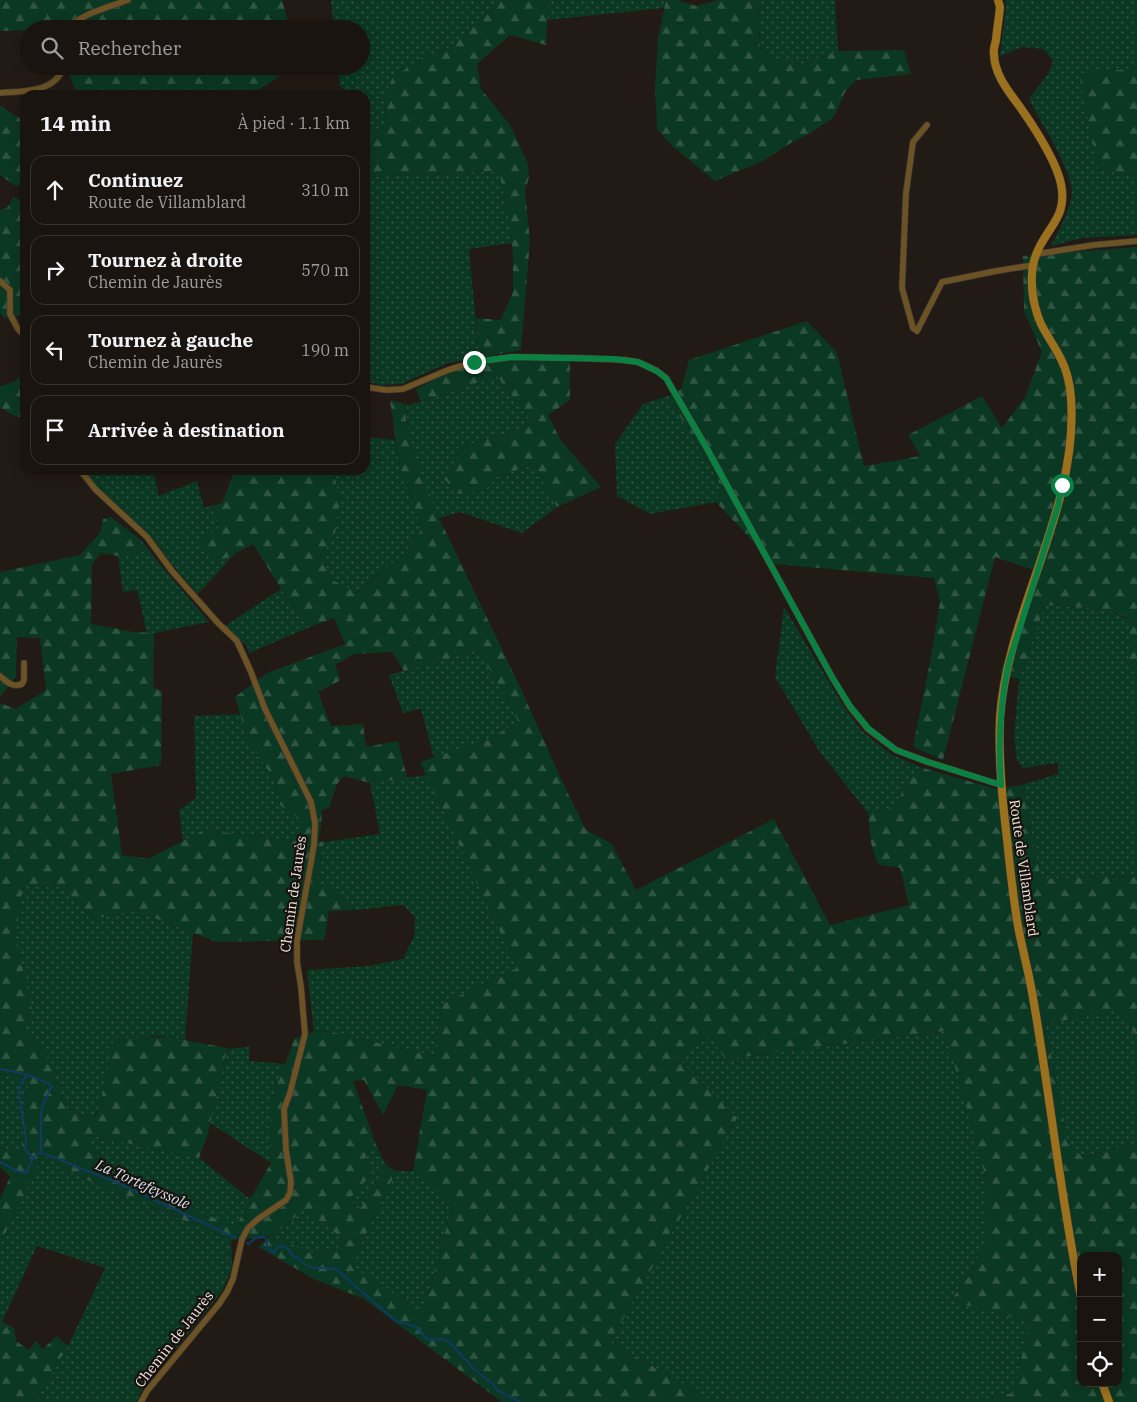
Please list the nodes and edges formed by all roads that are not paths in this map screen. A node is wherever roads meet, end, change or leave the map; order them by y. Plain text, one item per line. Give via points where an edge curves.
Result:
1 (128, 0) edge
2 (998, 0) edge
3 (78, 20) edge
4 (59, 75) edge
5 (33, 90) edge
6 (20, 91) edge
7 (0, 93) edge
8 (927, 125) dead end
9 (1137, 241) edge
10 (1037, 254) junction
11 (1034, 265) junction
12 (0, 281) edge
13 (20, 331) edge
14 (370, 388) edge
15 (84, 475) edge
16 (24, 663) dead end
17 (0, 676) edge
18 (1001, 785) junction
19 (1077, 1275) edge
20 (1103, 1387) edge
21 (141, 1402) edge
22 (1109, 1402) edge

1 - 3 street
2 - 10 street, Route de Villamblard via 1000,7 994,54 997,69 1055,167 1061,186 1059,214
4 - 5 street via 54,83
6 - 7 street
8 - 11 street via 913,142 906,194 902,288 914,328 917,330 942,282
9 - 10 street
10 - 11 street, Route de Villamblard
11 - 18 street, Route de Villamblard via 1034,303 1067,375 1071,418 1058,506 1006,676 1000,720
12 - 13 street via 10,290 10,314
14 - 18 street via 403,389 474,362 512,357 620,360 638,362 657,371 666,378 832,677 862,721 896,750
15 - 21 street, Chemin de Jaurès via 147,537 172,570 237,641 265,709 311,802 315,823 297,941 305,1034 284,1109 290,1194 248,1228 227,1292
16 - 17 street via 22,684 10,684
18 - 19 street, Route de Villamblard via 1018,925 1032,989
20 - 22 street

